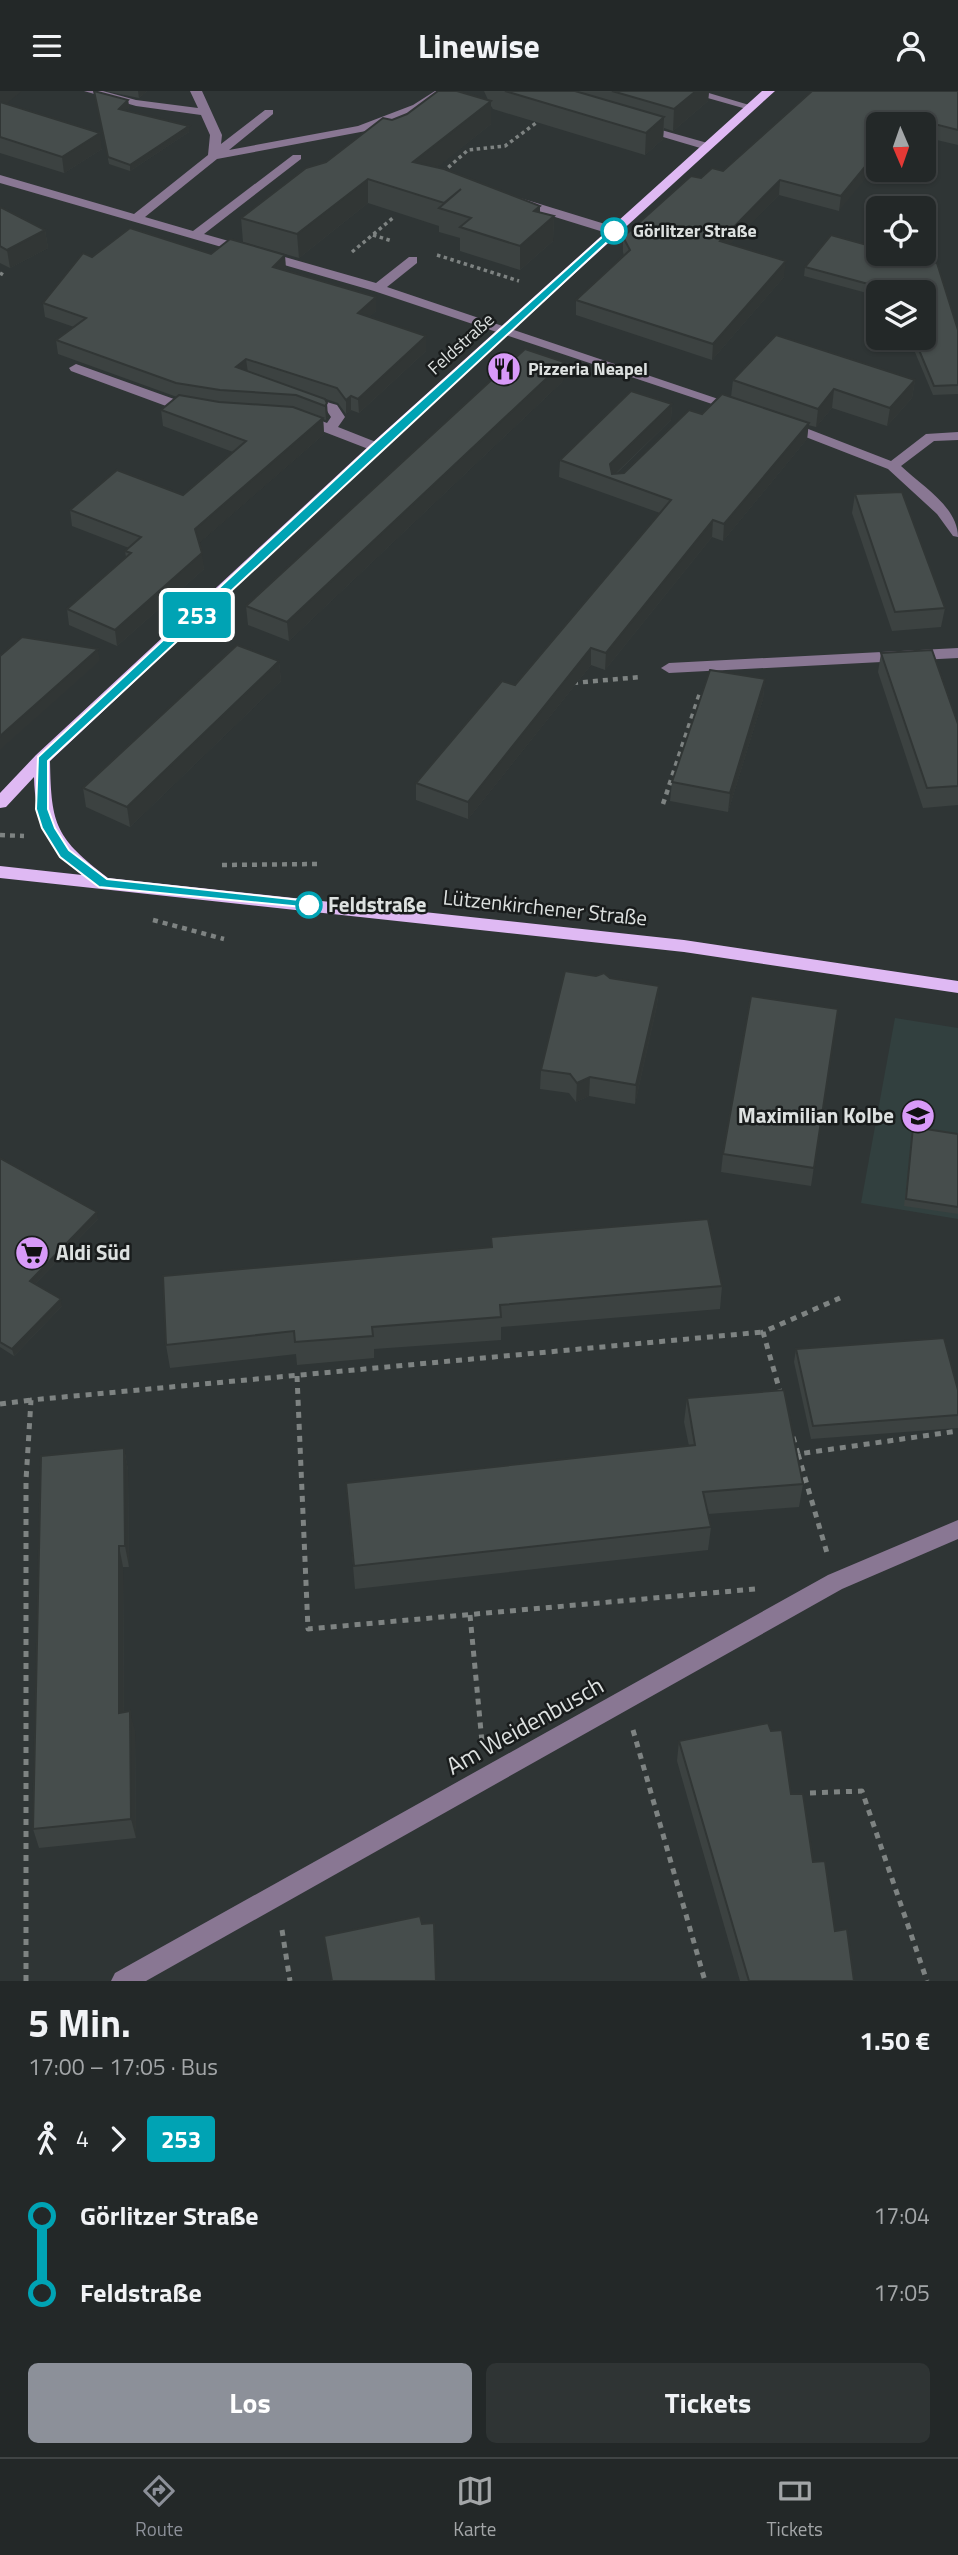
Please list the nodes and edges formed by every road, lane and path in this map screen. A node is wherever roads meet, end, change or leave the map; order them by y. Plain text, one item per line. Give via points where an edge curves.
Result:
1 (90, 91) edge
2 (196, 91) edge
3 (443, 91) edge
4 (689, 91) edge
5 (769, 91) edge
6 (751, 107) junction
7 (206, 112) junction
8 (269, 113) dead end
9 (548, 114) edge
10 (630, 124) edge
11 (708, 146) junction
12 (214, 156) junction
13 (298, 157) dead end
14 (437, 177) edge
15 (0, 179) edge
16 (501, 197) edge
17 (137, 217) junction
18 (394, 217) edge
19 (614, 231) junction
20 (196, 234) junction
21 (373, 235) junction
22 (394, 242) dead end
23 (427, 252) dead end
24 (413, 260) dead end
25 (327, 272) junction
26 (0, 273) edge
27 (5, 276) edge
28 (378, 288) junction
29 (548, 291) junction
30 (505, 330) junction
31 (76, 368) edge
32 (295, 396) edge
33 (210, 409) edge
34 (752, 413) edge
35 (288, 414) edge
36 (775, 420) edge
37 (330, 429) junction
38 (958, 436) edge
39 (376, 447) junction
40 (893, 466) junction
41 (958, 533) edge
42 (958, 653) edge
43 (710, 666) junction
44 (669, 668) joint
45 (563, 684) edge
46 (42, 759) junction
47 (0, 803) edge
48 (663, 804) dead end
49 (318, 865) dead end
50 (213, 866) dead end
51 (0, 872) edge
52 (104, 884) junction
53 (958, 987) edge
54 (840, 1297) dead end
55 (763, 1332) junction
56 (297, 1376) junction
57 (31, 1400) junction
58 (0, 1404) edge
59 (784, 1405) edge
60 (791, 1429) edge
61 (958, 1431) edge
62 (798, 1454) junction
63 (958, 1529) edge
64 (835, 1582) junction
65 (768, 1588) dead end
66 (470, 1615) junction
67 (617, 1704) junction
68 (486, 1778) junction
69 (810, 1793) dead end
70 (277, 1895) junction
71 (26, 1981) edge
72 (123, 1981) edge
73 (290, 1981) edge
74 (705, 1981) edge
75 (927, 1981) edge

1 - 7 street via 136,103
2 - 7 street
3 - 12 street via 413,111 362,130
4 - 6 street
5 - 6 main road, Feldstraße
6 - 11 main road, Feldstraße
7 - 12 street via 216,135
8 - 12 street
9 - 14 path via 505,146 468,150
10 - 11 street
11 - 19 main road, Feldstraße
12 - 17 street
13 - 20 street
15 - 17 street
16 - 19 street
17 - 20 street
18 - 21 path
19 - 29 main road, Feldstraße
20 - 25 street
21 - 22 path
21 - 25 path
23 - 29 path
24 - 28 street
25 - 28 street
26 - 27 path
28 - 30 street
29 - 30 main road, Feldstraße
30 - 34 street via 703,402
30 - 39 main road, Feldstraße
31 - 33 street via 171,403
32 - 37 street via 331,408 338,417
35 - 37 street
36 - 40 street
37 - 39 street
38 - 40 street via 931,437
39 - 46 main road, Feldstraße
40 - 41 street via 942,511
42 - 43 street
43 - 44 street
43 - 48 path
44 - 45 path via 670,674
46 - 47 main road, Feldstraße
46 - 52 main road via 42,809 48,828 64,853
49 - 50 path
51 - 52 main road, Lützenkirchener Straße
52 - 53 main road, Lützenkirchener Straße via 684,946
54 - 55 path
55 - 56 path
55 - 59 path
56 - 57 path
56 - 66 path via 308,1629
57 - 58 path
57 - 71 path via 26,1480
60 - 62 path
61 - 62 path
62 - 64 path
63 - 64 street, Am Weidenbusch
64 - 67 street, Am Weidenbusch
65 - 66 path
66 - 68 path
67 - 68 street, Am Weidenbusch
67 - 74 path via 637,1737
68 - 70 street, Am Weidenbusch
69 - 75 path via 862,1791
70 - 72 street, Am Weidenbusch
70 - 73 path

